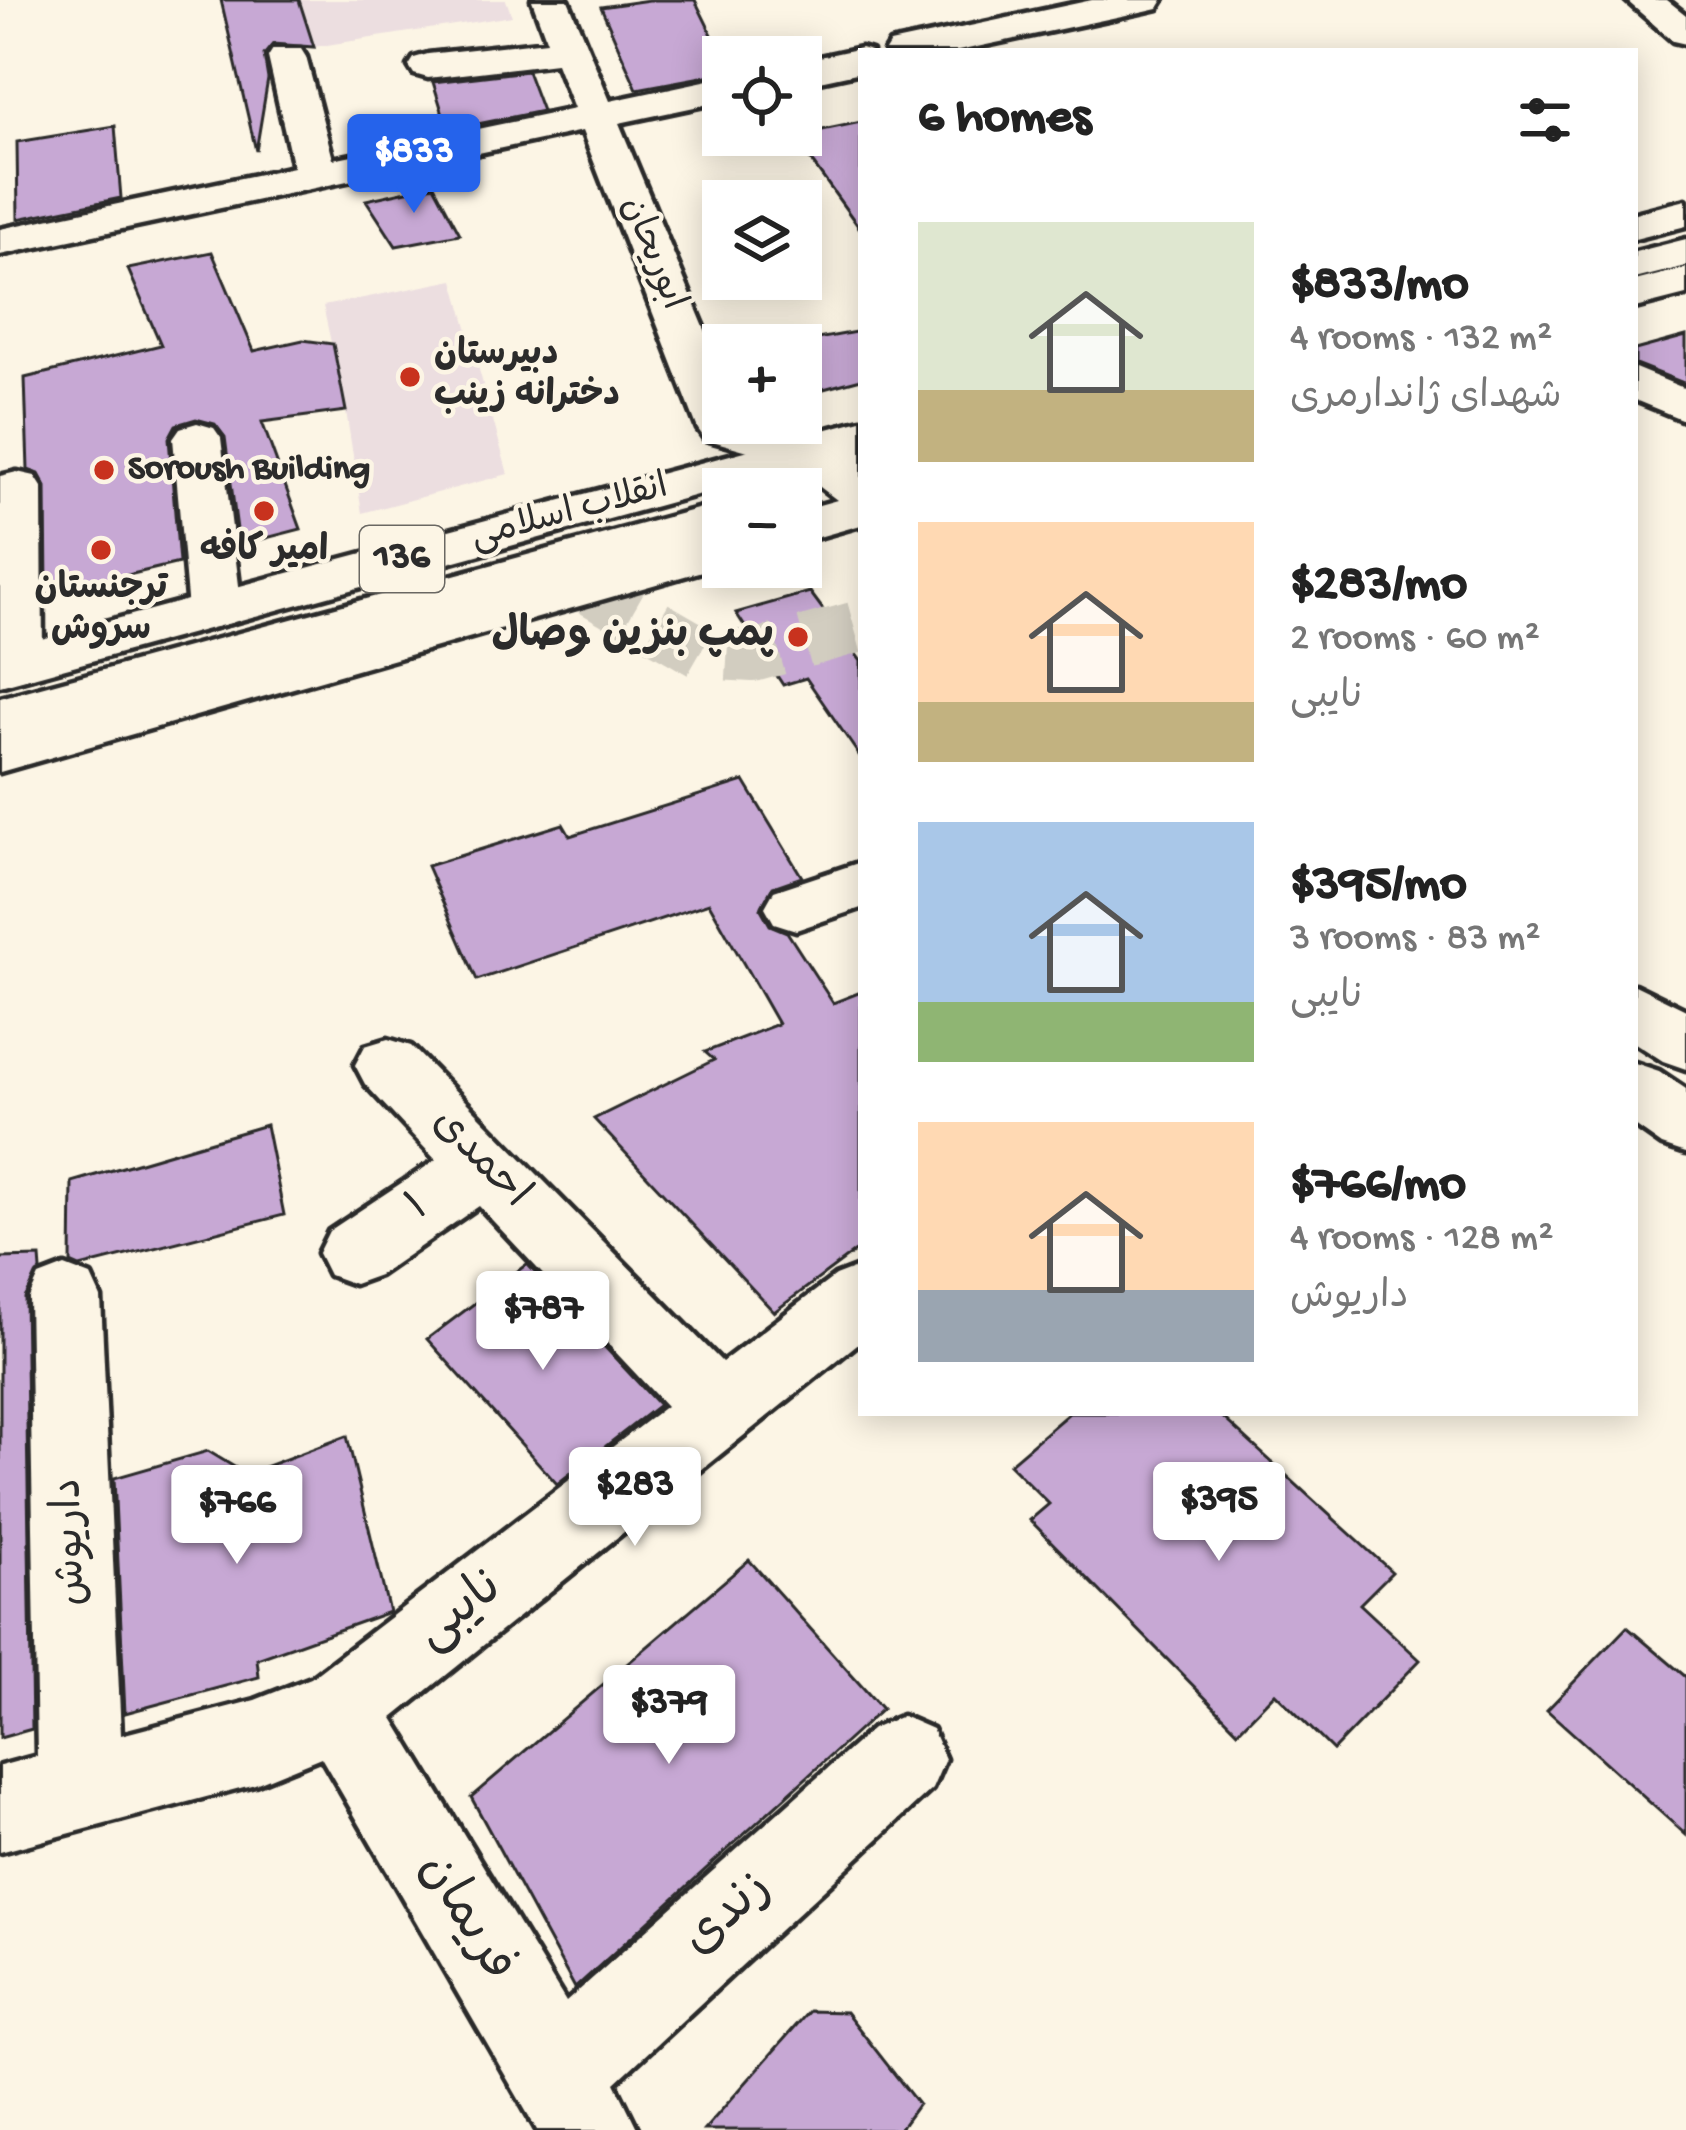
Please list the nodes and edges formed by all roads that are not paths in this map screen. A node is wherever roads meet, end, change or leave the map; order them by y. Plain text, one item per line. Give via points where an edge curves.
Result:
1 (550, 0) edge
2 (1145, 0) edge
3 (1649, 1) edge
4 (1686, 33) edge
5 (918, 48) edge
6 (569, 50) junction
7 (287, 57) dead end
8 (858, 61) edge
9 (428, 67) dead end
10 (822, 68) edge
11 (702, 93) edge
12 (596, 115) junction
13 (316, 175) junction
14 (1686, 213) edge
15 (1638, 225) edge
16 (1686, 233) edge
17 (0, 242) edge
18 (1638, 246) edge
19 (1686, 252) edge
20 (1638, 265) edge
21 (1686, 281) edge
22 (1638, 294) edge
23 (1638, 383) edge
24 (1686, 407) edge
25 (197, 438) dead end
26 (836, 484) edge
27 (17, 487) dead end
28 (702, 500) edge
29 (702, 524) edge
30 (858, 547) edge
31 (702, 554) edge
32 (215, 610) junction
33 (6, 675) edge
34 (0, 716) edge
35 (0, 752) edge
36 (858, 886) edge
37 (796, 907) dead end
38 (1638, 1012) edge
39 (1686, 1043) edge
40 (388, 1065) dead end
41 (1638, 1092) edge
42 (1686, 1125) edge
43 (484, 1166) junction
44 (354, 1253) dead end
45 (65, 1298) dead end
46 (858, 1300) edge
47 (719, 1410) junction
48 (339, 1708) junction
49 (902, 1759) dead end
50 (80, 1786) junction
51 (0, 1809) edge
52 (573, 2102) edge

1 - 6 street, ابوریحان
2 - 5 street
3 - 4 street
6 - 9 street
6 - 12 street, ابوریحان
7 - 13 street
8 - 10 street
11 - 12 street
12 - 13 street
12 - 26 street, ابوریحان via 722,429
13 - 17 street
14 - 15 street
16 - 18 street
19 - 20 street
21 - 22 street
23 - 24 street
25 - 32 street
26 - 30 street
26 - 32 street, انقلاب اسلامی / 136
27 - 33 street
28 - 33 street
29 - 34 street
31 - 35 street, انقلاب اسلامی / 136
32 - 33 street, انقلاب اسلامی / 136
36 - 37 street
38 - 39 street
40 - 43 street, احمدی
41 - 42 street
43 - 44 street, ۱
43 - 47 street, احمدی
45 - 50 street, داریوش
46 - 47 street, نایبی
47 - 48 street, نایبی
48 - 50 street, نایبی via 255,1742
48 - 52 street, فریمان
49 - 52 street, زندی
50 - 51 street, نایبی

